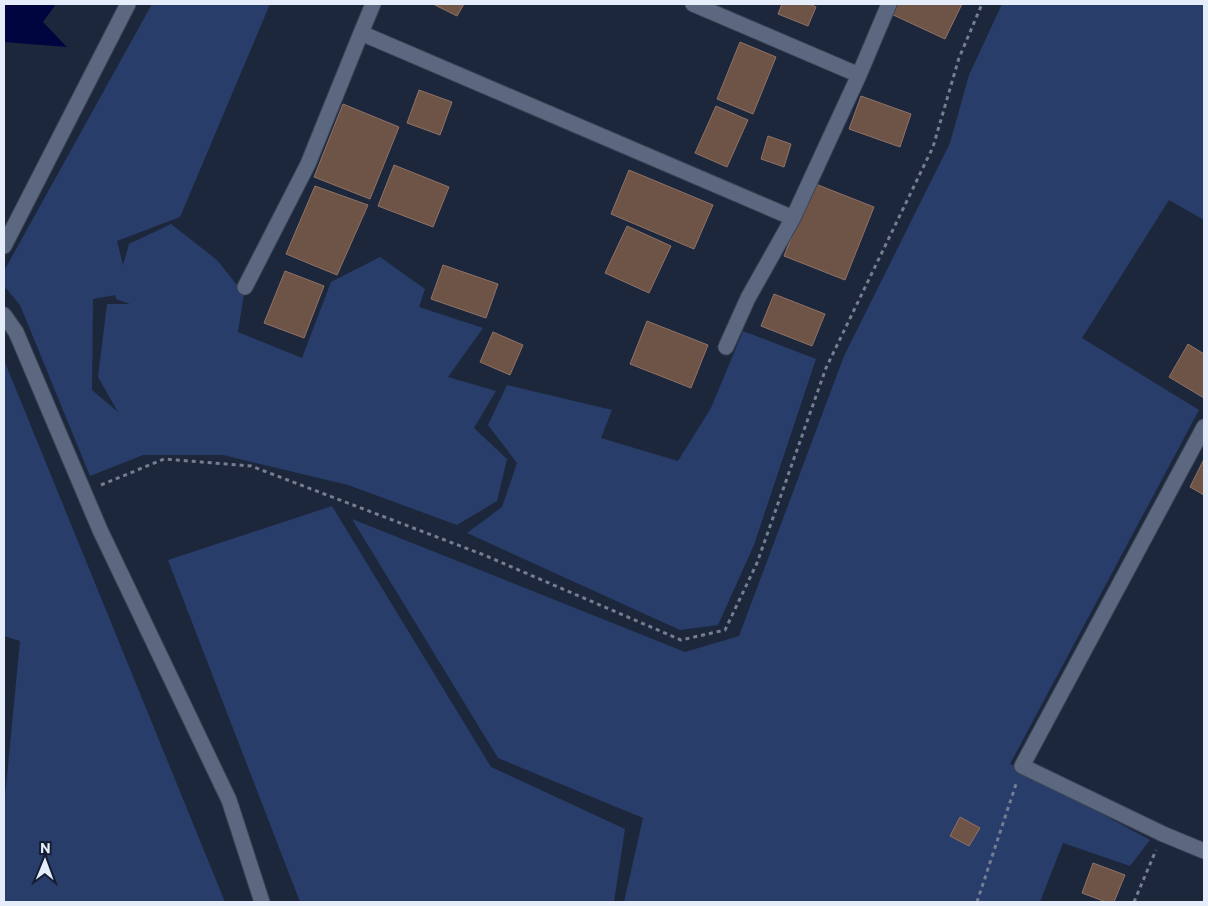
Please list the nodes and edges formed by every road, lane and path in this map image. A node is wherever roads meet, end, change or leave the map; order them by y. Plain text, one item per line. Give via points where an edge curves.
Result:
1 (128, 4) edge
2 (374, 4) edge
3 (693, 4) edge
4 (889, 4) edge
5 (982, 4) edge
6 (361, 33) junction
7 (859, 75) junction
8 (792, 218) junction
9 (4, 246) edge
10 (245, 287) dead end
11 (4, 315) edge
12 (726, 347) dead end
13 (1204, 427) edge
14 (85, 492) junction
15 (1022, 766) junction
16 (1163, 834) junction
17 (1204, 850) edge
18 (262, 902) edge
19 (978, 902) edge
20 (1134, 902) edge

1 - 9 street
2 - 6 street
3 - 7 street
4 - 7 street
5 - 14 path via 959,58 933,147 826,368 757,564 725,630 681,640 484,555 251,466 164,459
6 - 8 street
6 - 10 street via 308,164
7 - 8 street
8 - 12 street via 748,298
11 - 14 street via 16,332
13 - 15 street
14 - 18 street via 100,530 230,800
15 - 16 street
15 - 19 path
16 - 17 street
16 - 20 path

